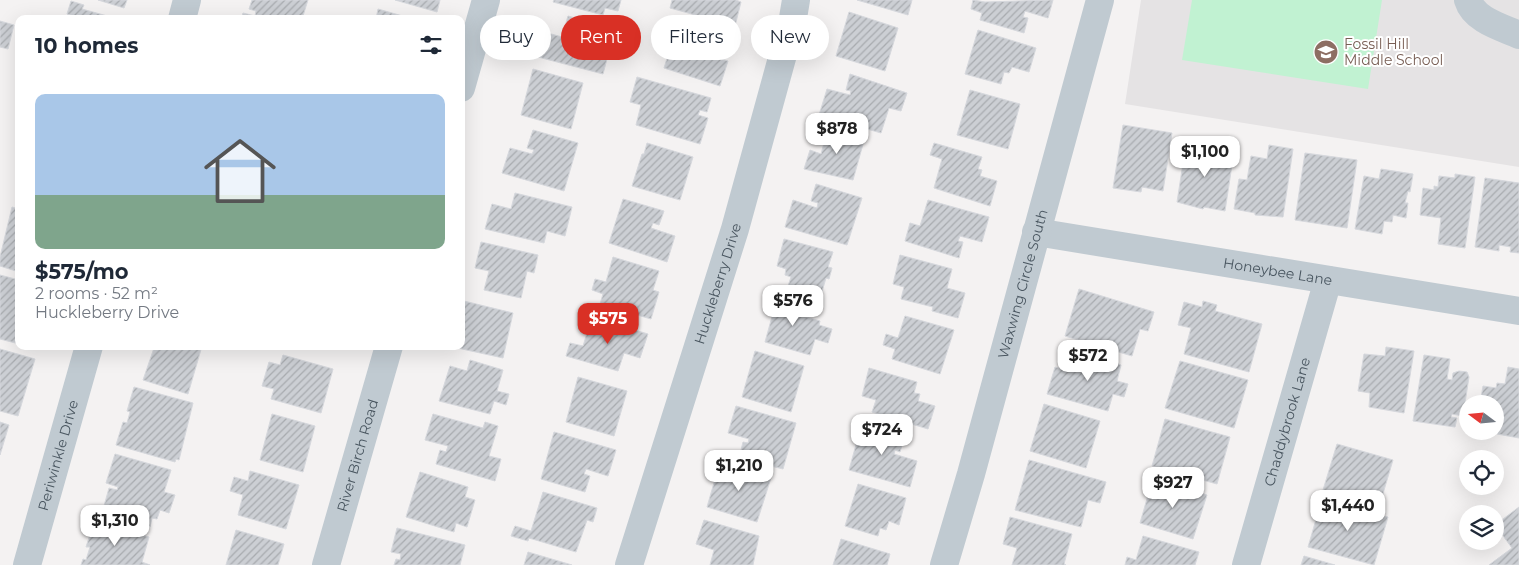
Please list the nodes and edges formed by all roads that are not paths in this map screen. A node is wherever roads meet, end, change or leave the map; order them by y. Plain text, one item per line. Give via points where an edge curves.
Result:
1 (187, 0) edge
2 (486, 0) edge
3 (796, 0) edge
4 (1100, 0) edge
5 (1468, 0) edge
6 (183, 15) edge
7 (1519, 35) edge
8 (465, 74) edge
9 (1036, 232) junction
10 (1328, 280) junction
11 (1519, 311) edge
12 (88, 350) edge
13 (388, 350) edge
14 (28, 565) edge
15 (326, 565) edge
16 (629, 565) edge
17 (944, 565) edge
18 (1246, 565) edge

1 - 6 street
2 - 8 street
3 - 16 street, Huckleberry Drive via 735,229
4 - 9 street, Waxwing Circle South
5 - 7 street via 1470,7 1484,20
9 - 10 street, Honeybee Lane
9 - 17 street, Waxwing Circle South
10 - 11 street, Honeybee Lane
10 - 18 street, Chaddybrook Lane
12 - 14 street, Periwinkle Drive
13 - 15 street, River Birch Road

